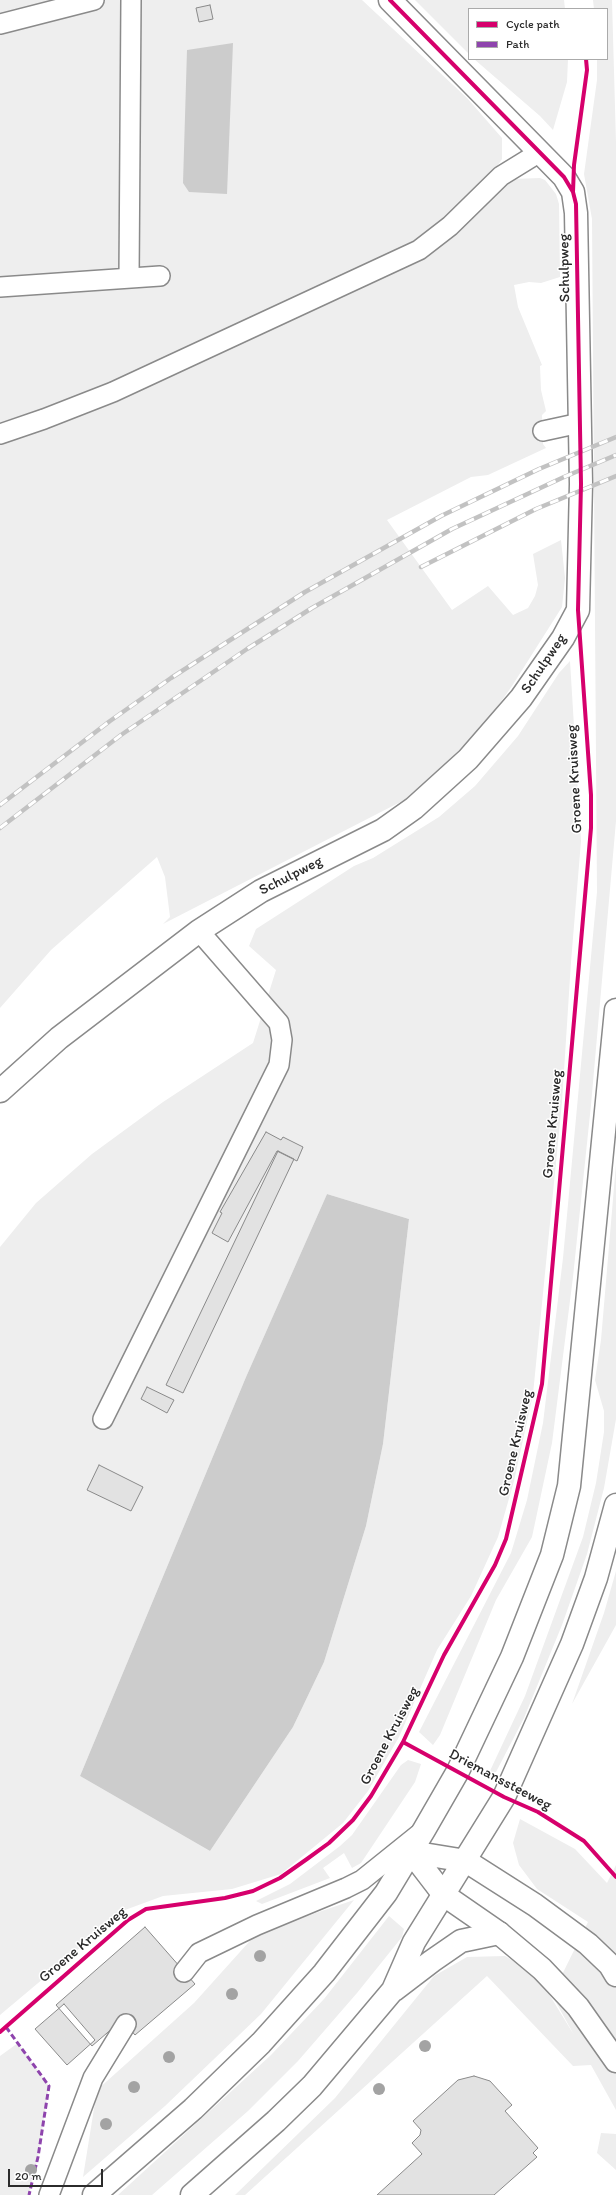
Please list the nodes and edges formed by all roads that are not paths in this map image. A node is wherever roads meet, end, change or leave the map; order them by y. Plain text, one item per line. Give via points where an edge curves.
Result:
1 (94, 0) edge
2 (131, 0) edge
3 (390, 0) edge
4 (0, 24) edge
5 (540, 152) junction
6 (160, 276) dead end
7 (128, 278) junction
8 (0, 287) edge
9 (580, 423) junction
10 (542, 431) dead end
11 (0, 434) edge
12 (198, 931) junction
13 (616, 1010) edge
14 (613, 1078) edge
15 (0, 1092) edge
16 (103, 1419) dead end
17 (616, 1506) edge
18 (424, 1830) junction
19 (410, 1852) junction
20 (466, 1861) junction
21 (444, 1895) junction
22 (499, 1933) junction
23 (184, 1972) dead end
24 (616, 1975) edge
25 (393, 1990) junction
26 (126, 2024) dead end
27 (616, 2061) edge
28 (49, 2195) edge
29 (94, 2195) edge
30 (192, 2195) edge

1 - 4 lane
2 - 7 lane
3 - 5 main road, Schulpweg
5 - 9 main road, Schulpweg via 564,177 573,192 576,204
5 - 11 lane via 501,176 450,226 419,250 112,392
6 - 7 lane
7 - 8 lane
9 - 10 lane
9 - 12 main road, Schulpweg via 578,610 542,671 468,759 414,808 383,830 261,891
12 - 15 main road, Schulpweg via 58,1038
12 - 16 lane via 279,1023 282,1040 279,1065
13 - 14 main road
14 - 18 main road via 569,1486 552,1555 488,1711
17 - 20 main road via 596,1578 572,1644 504,1797
18 - 19 main road
18 - 23 lane via 362,1880 199,1952
19 - 20 main road
19 - 21 main road
19 - 29 main road via 386,1893 324,1973 266,2038 193,2109
20 - 21 main road
20 - 24 main road via 535,1905 588,1944 610,1965
21 - 22 main road
21 - 25 main road via 414,1942
22 - 25 main road via 462,1941
22 - 27 main road via 542,1969 578,2007
25 - 30 main road via 312,2086 276,2122
26 - 28 lane via 93,2078

